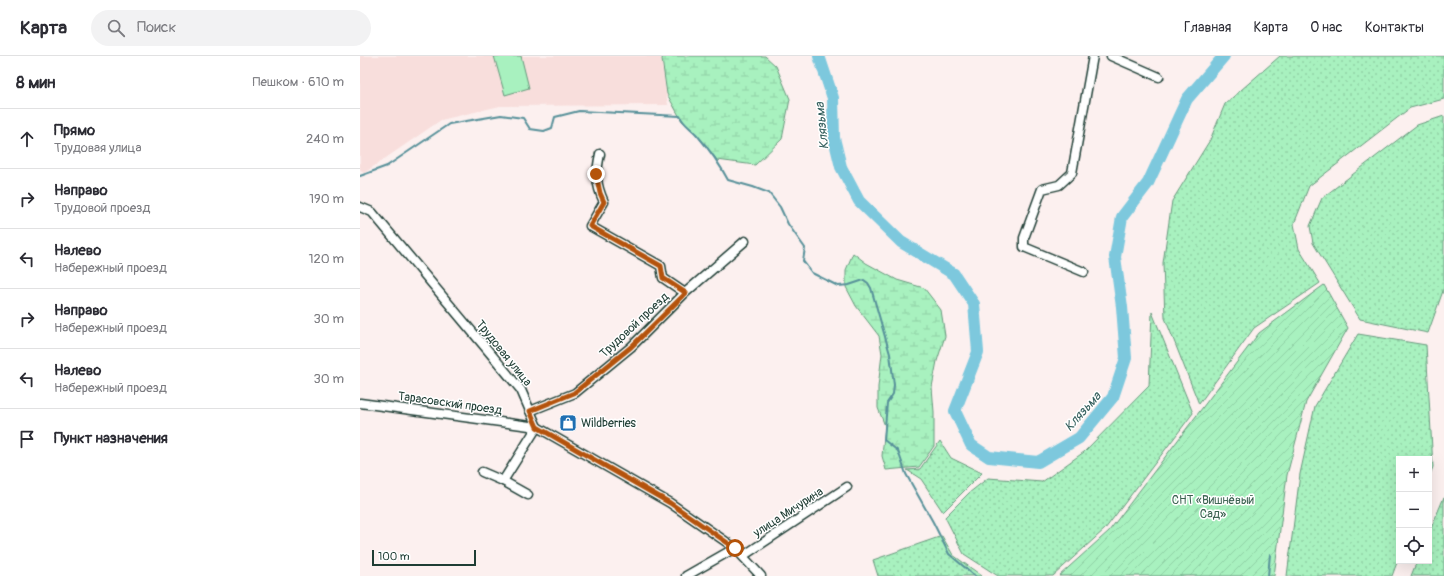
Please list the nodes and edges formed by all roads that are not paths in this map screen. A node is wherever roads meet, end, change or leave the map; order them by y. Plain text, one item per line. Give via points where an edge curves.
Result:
1 (1093, 56) edge
2 (1111, 56) edge
3 (1159, 77) dead end
4 (600, 154) dead end
5 (360, 208) edge
6 (745, 241) dead end
7 (1084, 272) dead end
8 (686, 293) junction
9 (360, 403) edge
10 (530, 411) junction
11 (537, 427) junction
12 (482, 472) dead end
13 (503, 481) junction
14 (847, 487) dead end
15 (528, 495) dead end
16 (735, 548) junction
17 (743, 556) junction
18 (686, 576) edge
19 (761, 576) edge

1 - 7 street via 1072,173 1059,185 1042,189 1024,238 1024,247
2 - 3 street
4 - 8 street via 596,174 604,202 590,226 661,266 663,278
5 - 10 street, Трудовая улица via 372,212 507,373 521,390
6 - 8 street, Трудовой проезд
8 - 10 street, Трудовой проезд via 631,347 574,393
9 - 11 street, Тарасовский проезд
10 - 11 street, Трудовая улица
11 - 13 street
11 - 16 street via 670,503
12 - 13 street
13 - 15 street
14 - 17 street, улица Мичурина
16 - 17 street
16 - 18 street
17 - 19 street

